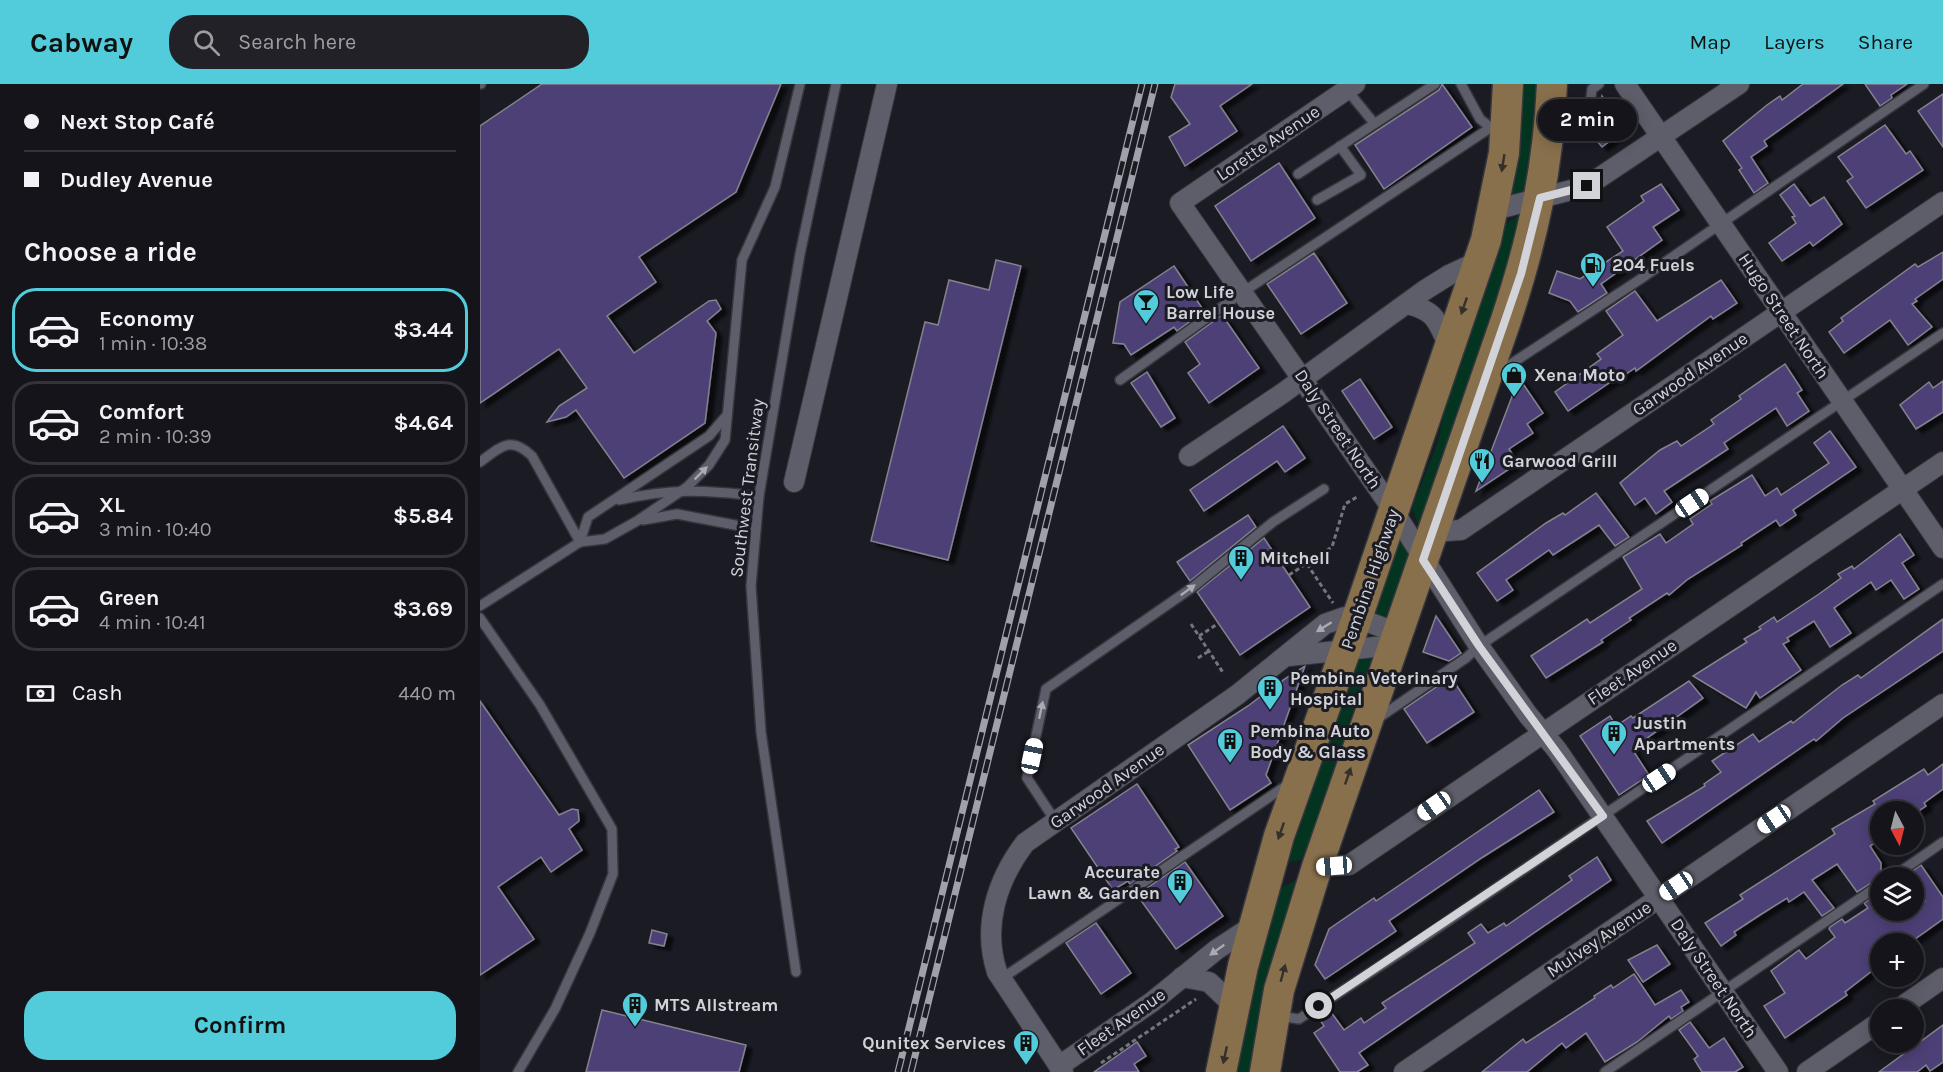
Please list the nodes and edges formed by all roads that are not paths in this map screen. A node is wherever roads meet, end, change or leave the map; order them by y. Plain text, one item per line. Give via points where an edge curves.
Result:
1 (800, 84) edge
2 (836, 84) edge
3 (887, 84) edge
4 (1436, 84) edge
5 (1461, 84) edge
6 (1508, 84) edge
7 (1552, 84) edge
8 (1599, 84) edge
9 (1625, 84) edge
10 (1739, 84) edge
11 (1924, 84) edge
12 (1351, 87) edge
13 (1374, 123) junction
14 (1498, 123) junction
15 (1661, 137) junction
16 (1548, 140) junction
17 (1340, 146) junction
18 (1298, 174) dead end
19 (1540, 198) junction
20 (1317, 200) dead end
21 (1180, 202) joint
22 (1943, 202) edge
23 (1494, 210) junction
24 (1720, 223) junction
25 (1479, 261) junction
26 (1243, 292) junction
27 (1408, 304) junction
28 (1781, 312) junction
29 (1943, 333) edge
30 (1449, 346) junction
31 (1303, 379) junction
32 (1120, 380) dead end
33 (1484, 380) junction
34 (1843, 402) junction
35 (727, 415) junction
36 (1189, 456) dead end
37 (480, 462) edge
38 (1943, 462) edge
39 (795, 482) dead end
40 (1324, 489) dead end
41 (1903, 489) junction
42 (681, 490) junction
43 (759, 496) junction
44 (614, 501) junction
45 (1393, 510) junction
46 (637, 521) junction
47 (756, 529) junction
48 (1433, 532) junction
49 (580, 542) junction
50 (1943, 548) edge
51 (1423, 560) junction
52 (1943, 584) edge
53 (480, 606) edge
54 (1346, 612) junction
55 (480, 618) edge
56 (1396, 639) junction
57 (1479, 646) junction
58 (1346, 649) junction
59 (1289, 656) junction
60 (1943, 704) edge
61 (1365, 727) junction
62 (1543, 732) junction
63 (1300, 776) junction
64 (1603, 816) junction
65 (1056, 822) junction
66 (1943, 842) edge
67 (1317, 867) junction
68 (1907, 867) edge
69 (1870, 892) edge
70 (1262, 896) junction
71 (1659, 898) junction
72 (1254, 925) junction
73 (796, 972) dead end
74 (1182, 978) junction
75 (1943, 978) edge
76 (1002, 979) junction
77 (1722, 993) junction
78 (1913, 999) edge
79 (1234, 1006) junction
80 (1273, 1015) junction
81 (1870, 1029) edge
82 (1061, 1069) edge
83 (518, 1072) edge
84 (1221, 1072) edge
85 (1265, 1072) edge
86 (1404, 1072) edge
87 (1605, 1072) edge
88 (1780, 1072) edge
89 (1791, 1072) edge
90 (1807, 1072) edge

1 - 35 lane via 775,187 742,260
2 - 43 lane, Southwest Transitway via 800,254
3 - 39 street
4 - 13 lane
5 - 14 lane via 1480,119
6 - 14 main road, Pembina Highway
7 - 16 main road
8 - 16 lane via 1592,89 1587,129
9 - 15 street, Hugo Street North
10 - 15 street
11 - 24 lane
12 - 13 lane
12 - 21 street, Lorette Avenue
13 - 17 lane
14 -> 23 main road, Pembina Highway via 1504,153
14 - 26 lane
15 - 19 street via 1587,186
15 - 24 street, Hugo Street North
16 - 19 main road
17 - 18 lane
17 - 20 lane via 1361,175
19 - 23 street
19 - 33 main road via 1521,274
21 - 26 street, Daly Street North
22 - 28 street, Garwood Avenue
23 - 25 main road, Pembina Highway
24 - 28 street, Hugo Street North
24 - 33 lane via 1522,359
25 - 27 street via 1449,275
25 -> 30 main road, Pembina Highway
26 - 31 street, Daly Street North
26 - 32 lane
27 - 30 street via 1427,309
27 - 31 street
28 - 34 street, Hugo Street North
28 - 48 street, Garwood Avenue via 1461,530
29 - 34 lane
30 - 45 main road, Pembina Highway
31 - 36 street
31 - 45 street, Daly Street North
33 - 48 main road
34 - 41 street, Hugo Street North
34 - 57 lane
42 -> 35 lane via 709,465 725,440
35 - 44 lane via 709,436
37 - 49 lane via 505,444 521,446 532,456
38 - 41 street, Fleet Avenue
65 -> 40 lane via 1027,778 1046,689
41 - 50 street, Hugo Street North
41 - 62 street, Fleet Avenue
42 - 43 lane
42 - 44 lane
42 - 46 lane
43 - 47 lane, Southwest Transitway
44 - 49 lane via 588,517
45 - 51 street, Daly Street North
45 - 54 main road, Pembina Highway
46 - 47 lane via 676,514
46 - 49 lane via 605,539
47 - 73 lane, Southwest Transitway via 751,586 761,732
48 - 51 main road
49 - 53 lane
51 - 56 main road
51 - 57 street, Daly Street North
52 - 64 lane
54 - 56 street, Garwood Avenue
54 - 58 main road, Pembina Highway
54 -> 59 street, Garwood Avenue via 1344,617 1325,624
55 - 83 lane via 540,705 612,829 613,874 591,933 555,1009
56 - 58 street, Garwood Avenue
56 - 61 main road
57 - 61 lane
57 - 62 street, Daly Street North
58 - 59 street, Garwood Avenue
58 - 63 main road, Pembina Highway
59 - 65 street, Garwood Avenue
60 - 71 street, Mulvey Avenue
67 -> 61 main road
62 - 64 street, Daly Street North
62 - 67 street, Fleet Avenue via 1349,865
63 -> 70 main road, Pembina Highway
63 - 76 lane
64 - 71 street, Daly Street North
64 - 80 lane via 1299,1019
65 - 76 street, Garwood Avenue via 1025,843 1010,863 998,893 989,929 992,957
66 - 68 lane
67 - 70 main road via 1294,870
80 -> 67 main road
69 - 77 lane
70 - 72 main road, Pembina Highway
71 - 77 street, Daly Street North
71 - 86 street, Mulvey Avenue
72 -> 74 street, Fleet Avenue
72 - 79 main road, Pembina Highway
74 - 79 street, Fleet Avenue via 1214,985
74 - 82 street, Fleet Avenue
75 - 78 street
76 - 82 street, Garwood Avenue
77 - 87 lane
77 - 88 street, Daly Street North
79 -> 84 main road, Pembina Highway
80 - 85 main road
81 - 90 street
88 - 89 street

